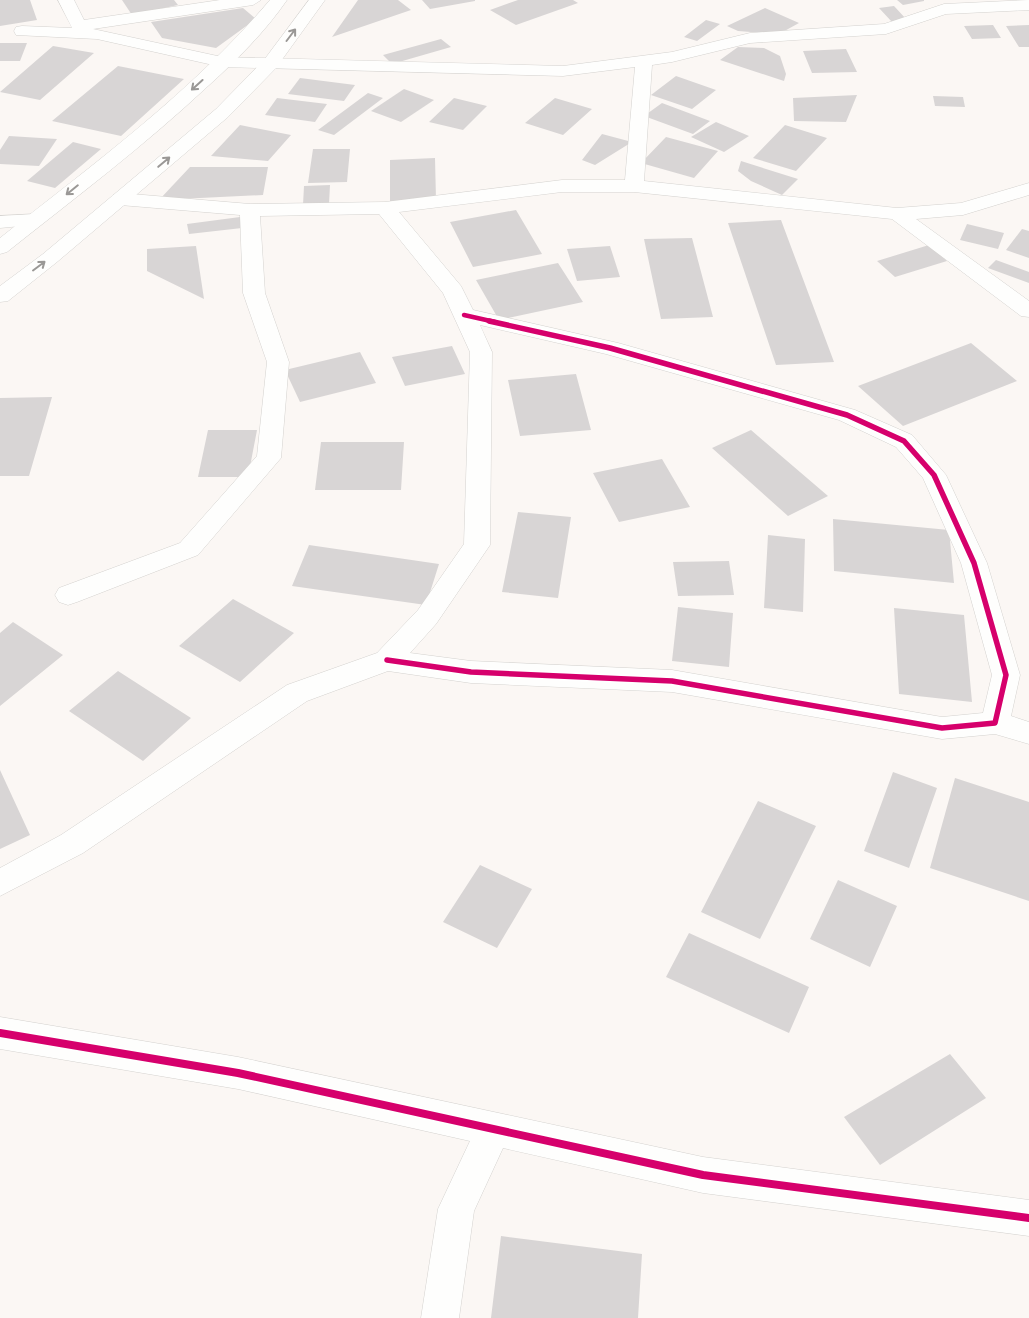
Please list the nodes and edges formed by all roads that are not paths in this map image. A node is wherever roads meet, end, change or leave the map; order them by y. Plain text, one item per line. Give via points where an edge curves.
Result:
1 (66, 0) edge
2 (253, 0) edge
3 (279, 0) edge
4 (317, 0) edge
5 (1029, 5) edge
6 (79, 26) junction
7 (644, 61) junction
8 (222, 62) junction
9 (270, 64) junction
10 (634, 186) junction
11 (1029, 189) edge
12 (120, 199) junction
13 (385, 208) junction
14 (250, 210) junction
15 (897, 214) junction
16 (35, 220) junction
17 (0, 222) edge
18 (0, 248) edge
19 (0, 296) edge
20 (1029, 311) edge
21 (464, 315) junction
22 (68, 595) dead end
23 (387, 660) junction
24 (995, 723) junction
25 (1029, 733) edge
26 (0, 883) edge
27 (0, 1033) edge
28 (494, 1129) junction
29 (1029, 1218) edge
30 (440, 1318) edge

1 - 6 street
2 - 6 street
3 - 8 street via 256,30
9 -> 4 street
5 - 7 street via 944,9 886,29 750,38
6 - 8 street via 15,32 97,34
7 - 9 street via 563,71
7 - 10 street
8 - 9 street
8 -> 16 street via 150,127
12 -> 9 street via 222,113
10 - 13 street via 562,186
10 - 15 street
11 - 15 street via 963,209
12 - 14 street
19 -> 12 street
13 - 14 street
13 - 21 street via 453,291
14 - 22 street via 254,293 278,362 269,458 189,549
15 - 20 street
16 - 17 street
16 - 18 street
21 - 23 street via 481,352 477,545 427,617
21 - 24 street via 610,348 847,415 904,441 934,475 974,563 1006,675
23 - 24 street via 471,672 672,681 942,728
23 - 26 street via 297,693 72,844
24 - 25 street
27 - 28 street via 238,1073
28 - 29 street via 703,1175
28 - 30 street via 456,1209

